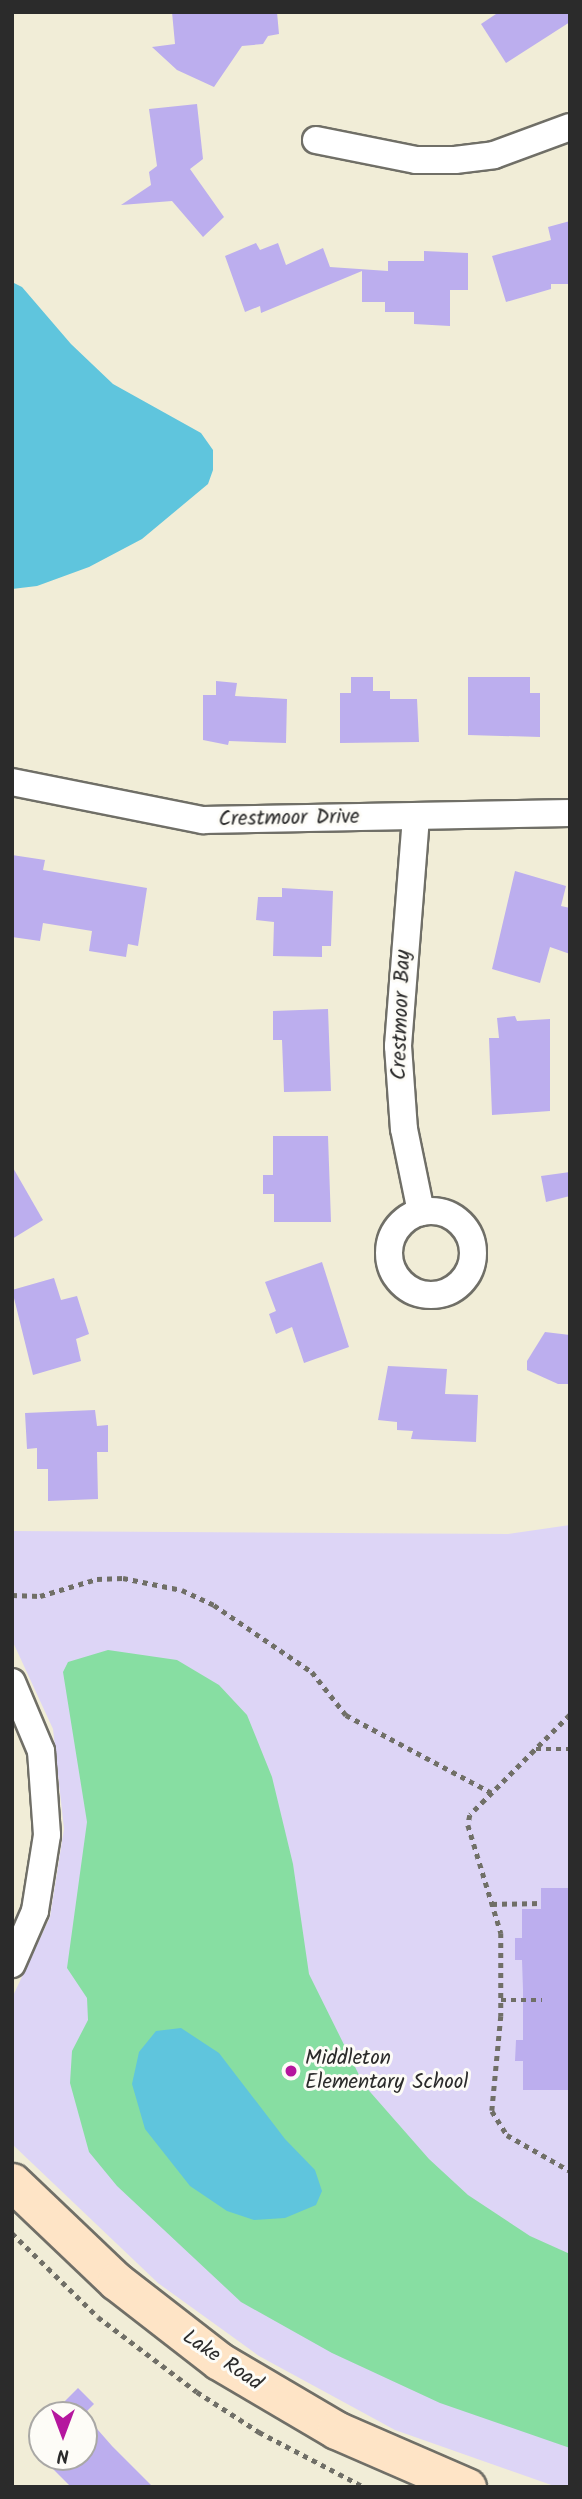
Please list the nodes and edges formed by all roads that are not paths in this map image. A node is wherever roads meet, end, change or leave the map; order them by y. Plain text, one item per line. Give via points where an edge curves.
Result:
1 (570, 127) edge
2 (316, 140) dead end
3 (12, 782) edge
4 (570, 813) edge
5 (416, 817) junction
6 (421, 1212) dead end
7 (12, 1682) edge
8 (12, 1964) edge
9 (12, 2182) edge
10 (467, 2487) edge

1 - 2 street via 494,155 455,160 416,160
3 - 5 street, Crestmoor Drive via 203,820
4 - 5 street, Crestmoor Drive
5 - 6 street, Crestmoor Bay via 398,1046 404,1129
7 - 8 street via 41,1751 47,1835 35,1911
9 - 10 street, Lake Road via 116,2281 219,2361 355,2440

